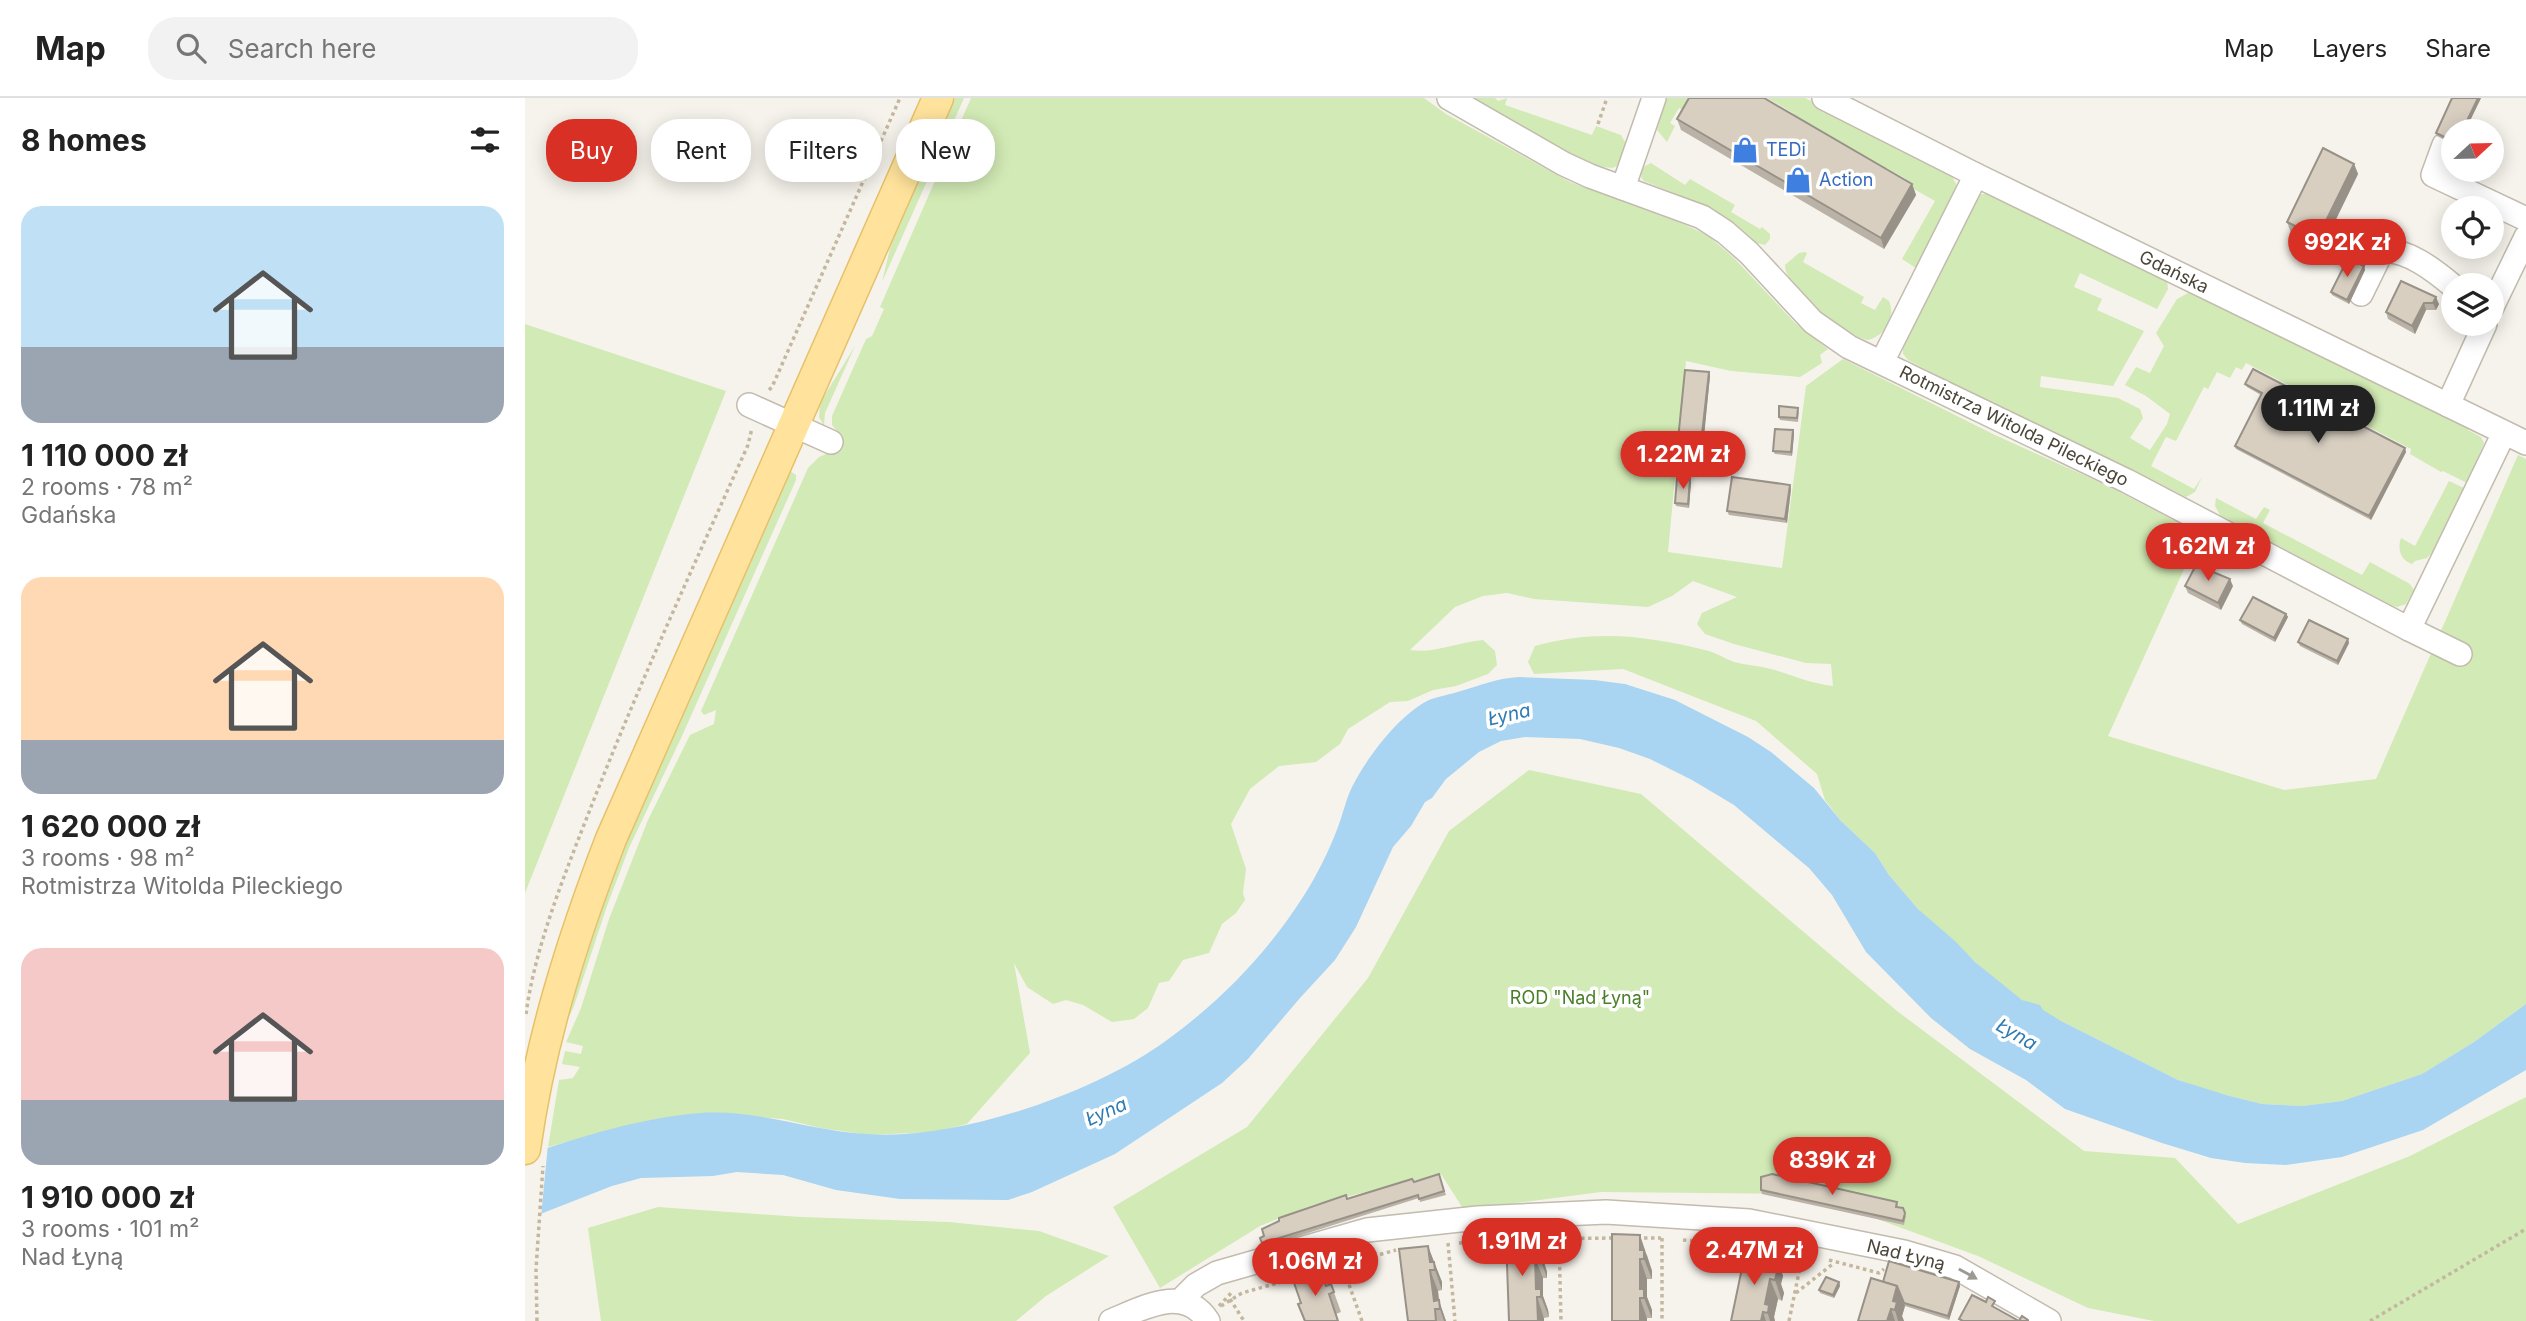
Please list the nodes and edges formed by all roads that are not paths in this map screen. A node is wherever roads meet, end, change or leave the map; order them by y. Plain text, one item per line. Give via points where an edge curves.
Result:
1 (938, 98) edge
2 (1449, 98) edge
3 (1654, 98) edge
4 (1824, 98) edge
5 (2441, 153) edge
6 (1976, 175) junction
7 (2441, 179) edge
8 (2448, 182) edge
9 (1623, 188) junction
10 (2526, 219) edge
11 (2526, 237) edge
12 (2441, 275) edge
13 (2504, 282) edge
14 (2361, 294) dead end
15 (2479, 336) edge
16 (1882, 362) junction
17 (2448, 405) junction
18 (753, 406) road end
19 (793, 424) junction
20 (2504, 433) junction
21 (831, 442) dead end
22 (2526, 443) edge
23 (2409, 628) junction
24 (2460, 654) dead end
25 (534, 1157) edge
26 (1180, 1301) junction
27 (1211, 1314) edge
28 (1111, 1321) edge
29 (2049, 1321) edge

1 - 19 main road
2 - 9 street, Rotmistrza Witolda Pileckiego via 1564,164
3 - 9 street
4 - 6 street, Gdańska
5 - 7 street via 2433,175
6 - 16 street
6 - 17 street, Gdańska
8 - 10 street
9 - 16 street, Rotmistrza Witolda Pileckiego via 1683,209 1725,232 1813,321 1849,347
11 - 13 street
12 - 14 street via 2397,250 2382,251
15 - 17 street
16 - 23 street, Rotmistrza Witolda Pileckiego via 2127,481
17 - 20 street, Gdańska
18 - 19 street
19 - 21 street
19 - 25 main road via 607,849 565,968 535,1085
20 - 22 street, Gdańska
20 - 23 street
23 - 24 street, Rotmistrza Witolda Pileckiego
26 - 27 street
26 - 28 street via 1157,1303
26 -> 29 street, Nad Łyną via 1217,1273 1367,1230 1478,1218 1606,1212 1749,1221 1904,1252 1955,1267

